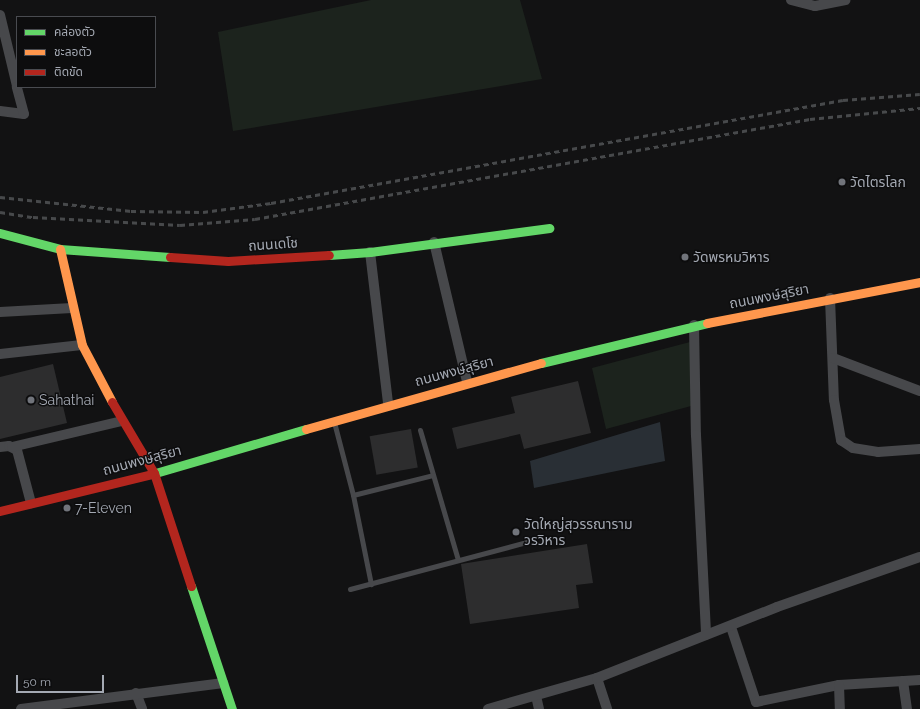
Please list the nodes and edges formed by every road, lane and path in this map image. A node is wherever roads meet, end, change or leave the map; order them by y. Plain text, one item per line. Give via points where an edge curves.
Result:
1 (845, 0) edge
2 (796, 1) edge
3 (0, 15) edge
4 (16, 83) edge
5 (17, 88) edge
6 (0, 111) edge
7 (549, 228) dead end
8 (0, 233) edge
9 (434, 242) junction
10 (60, 248) junction
11 (370, 252) junction
12 (920, 282) edge
13 (830, 298) junction
14 (72, 308) junction
15 (0, 312) edge
16 (694, 325) junction
17 (82, 345) junction
18 (0, 354) edge
19 (832, 358) junction
20 (467, 382) junction
21 (920, 391) edge
22 (388, 403) junction
23 (334, 419) junction
24 (122, 421) junction
25 (420, 430) dead end
26 (0, 447) edge
27 (12, 447) junction
28 (920, 449) edge
29 (154, 472) junction
30 (433, 475) junction
31 (353, 495) junction
32 (31, 504) junction
33 (0, 511) edge
34 (527, 542) dead end
35 (920, 557) edge
36 (458, 560) junction
37 (371, 584) junction
38 (350, 590) dead end
39 (732, 627) junction
40 (706, 635) junction
41 (597, 678) junction
42 (920, 680) edge
43 (903, 681) junction
44 (223, 683) junction
45 (839, 684) junction
46 (136, 693) junction
47 (536, 696) junction
48 (754, 706) edge
49 (21, 709) edge
50 (142, 709) edge
51 (232, 709) edge
52 (488, 709) edge
53 (539, 709) edge
54 (607, 709) edge
55 (840, 709) edge
56 (907, 709) edge

1 - 2 street via 815,6
3 - 4 street
5 - 6 street via 24,114
7 - 9 street, ถนนเดโช
8 - 10 street, ถนนเดโช
9 - 11 street, ถนนเดโช
9 - 20 street
10 - 11 street, ถนนเดโช via 228,261
10 - 14 street
11 - 22 street
12 - 13 street, ถนนพงษ์สุริยา
13 - 16 street, ถนนพงษ์สุริยา
13 - 19 street
14 - 15 street
14 - 17 street
16 - 20 street, ถนนพงษ์สุริยา
16 - 40 street via 696,434
17 - 18 street
17 - 24 street
19 - 21 street
19 - 28 street via 837,425 843,443 853,448 878,452
20 - 22 street, ถนนพงษ์สุริยา
22 - 23 street, ถนนพงษ์สุริยา
23 - 29 street, ถนนพงษ์สุริยา
23 - 31 lane
24 - 27 street
24 - 29 street
25 - 30 lane
26 - 27 street
27 - 32 street via 20,459
29 - 32 street, ถนนพงษ์สุริยา
29 - 44 street
30 - 31 lane
30 - 36 lane
31 - 37 lane
32 - 33 street, ถนนพงษ์สุริยา
34 - 36 lane
35 - 39 street via 777,607
36 - 37 lane
37 - 38 lane
39 - 40 street
39 - 48 street
40 - 41 street
41 - 47 street
41 - 54 street
42 - 43 street
43 - 45 street
43 - 56 street
44 - 46 street
44 - 51 street
45 - 48 street
45 - 55 street
46 - 49 street
46 - 50 street
47 - 52 street
47 - 53 street

